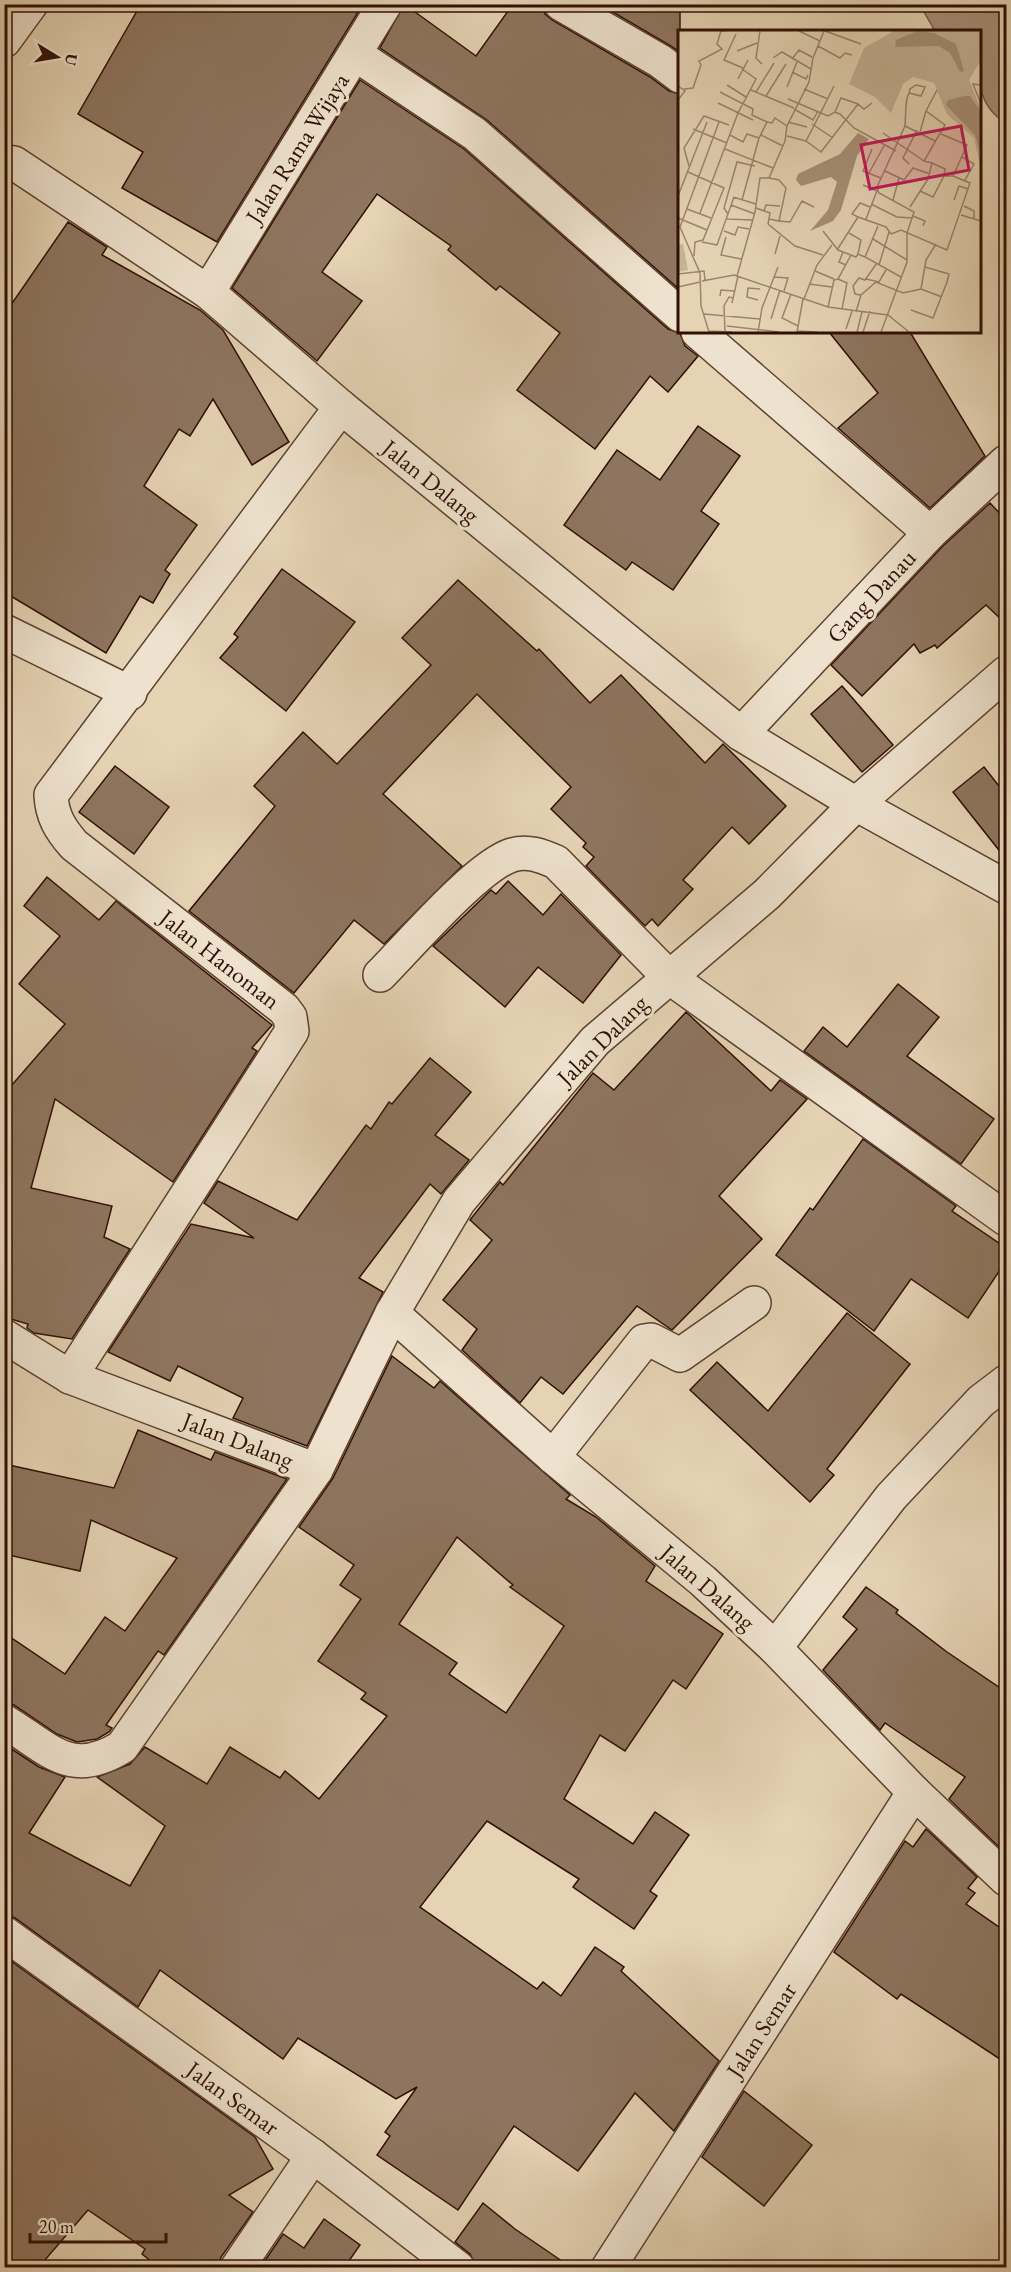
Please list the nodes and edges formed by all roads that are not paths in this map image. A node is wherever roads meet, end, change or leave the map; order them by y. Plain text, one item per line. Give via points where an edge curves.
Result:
1 (31, 4) edge
2 (385, 4) edge
3 (561, 4) edge
4 (4, 41) edge
5 (356, 54) junction
6 (678, 74) edge
7 (4, 162) edge
8 (208, 292) junction
9 (678, 313) edge
10 (699, 333) edge
11 (340, 407) junction
12 (1006, 462) edge
13 (930, 534) junction
14 (4, 631) edge
15 (1006, 673) edge
16 (130, 693) junction
17 (741, 734) junction
18 (856, 804) junction
19 (1006, 887) edge
20 (380, 975) dead end
21 (669, 978) junction
22 (1006, 1219) edge
23 (754, 1303) dead end
24 (392, 1313) junction
25 (4, 1336) edge
26 (70, 1377) junction
27 (1006, 1382) edge
28 (554, 1457) junction
29 (316, 1470) junction
30 (776, 1648) junction
31 (4, 1721) edge
32 (914, 1792) junction
33 (1006, 1879) edge
34 (4, 1933) edge
35 (313, 2156) junction
36 (237, 2268) edge
37 (458, 2268) edge
38 (608, 2268) edge

1 - 4 street
2 - 5 street, Jalan Rama Wijaya
3 - 6 street
5 - 8 street, Jalan Rama Wijaya
5 - 9 street via 476,135
7 - 8 street, Jalan Dalang via 15,163
8 - 11 street, Jalan Dalang
10 - 13 street
11 - 16 street
11 - 17 street, Jalan Dalang
12 - 13 street, Gang Danau
13 - 17 street, Gang Danau
14 - 16 street
15 - 18 street
16 - 26 street, Jalan Hanoman via 51,795 52,812 74,845 284,1009 292,1031
17 - 18 street, Jalan Dalang
18 - 19 street, Jalan Dalang
18 - 21 street, Jalan Dalang via 767,894
20 - 21 street via 482,872 513,855 537,854 556,862
21 - 22 street
21 - 24 street, Jalan Dalang via 595,1041 500,1151 459,1201
23 - 28 street via 680,1355 651,1340 644,1341
24 - 28 street, Jalan Dalang
24 - 29 street, Jalan Dalang
25 - 26 street, Jalan Dalang
26 - 29 street, Jalan Dalang
27 - 30 street via 981,1401 891,1497
28 - 30 street, Jalan Dalang via 703,1581
29 - 31 street via 122,1747 91,1762 69,1761
30 - 32 street, Jalan Dalang
32 - 33 street, Jalan Dalang
32 - 38 street, Jalan Semar
34 - 35 street, Jalan Semar
35 - 36 street
35 - 37 street, Jalan Semar

